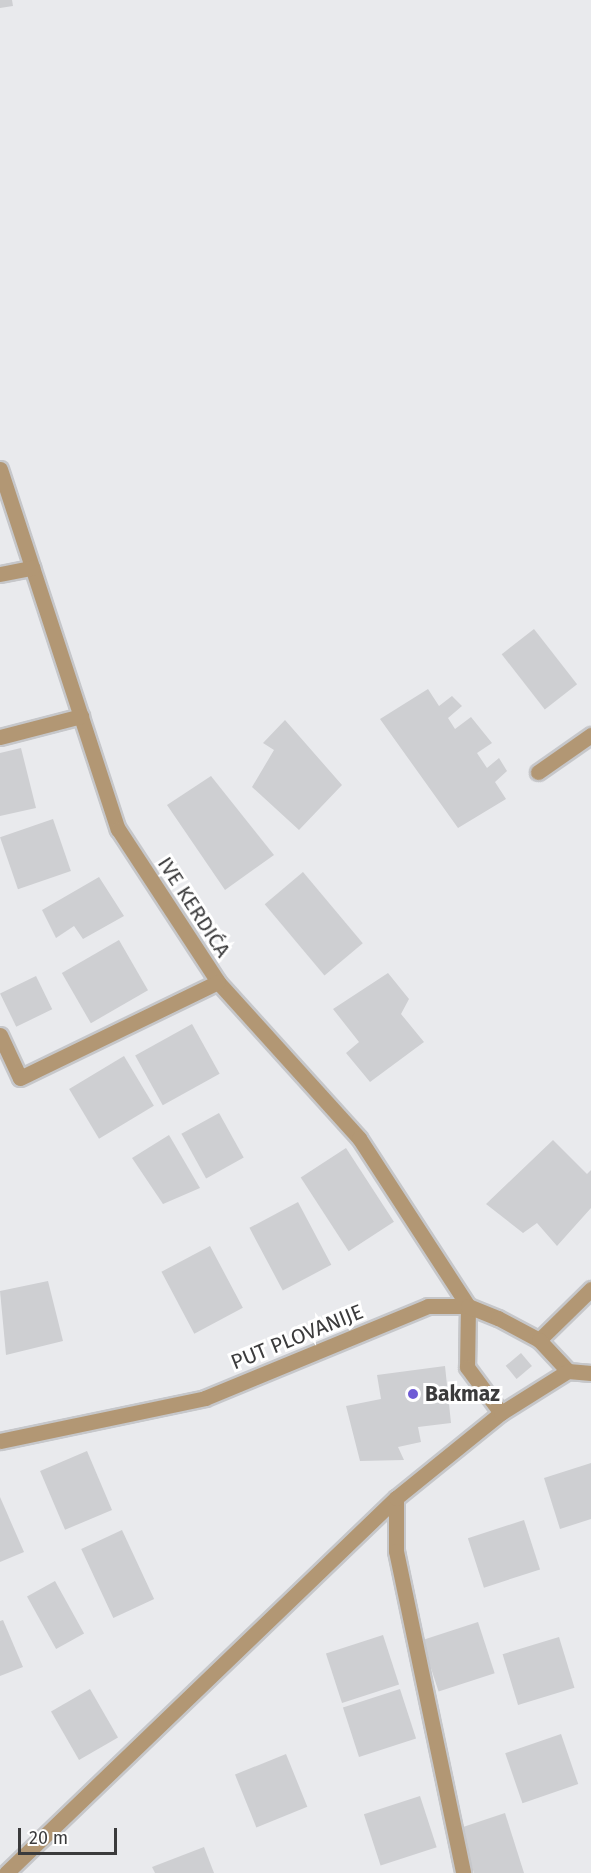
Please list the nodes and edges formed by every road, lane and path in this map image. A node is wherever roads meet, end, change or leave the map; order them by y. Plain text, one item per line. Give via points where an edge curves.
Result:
1 (0, 469) edge
2 (33, 568) junction
3 (0, 573) edge
4 (81, 716) junction
5 (591, 735) edge
6 (0, 737) edge
7 (538, 772) dead end
8 (218, 982) junction
9 (0, 1035) edge
10 (591, 1289) edge
11 (468, 1306) junction
12 (539, 1340) junction
13 (568, 1371) junction
14 (591, 1372) edge
15 (501, 1413) junction
16 (0, 1442) edge
17 (396, 1498) junction
18 (6, 1873) edge
19 (463, 1873) edge

1 - 2 street, IVE KERDIĆA
2 - 3 street
2 - 4 street, IVE KERDIĆA
4 - 6 street
4 - 8 street, IVE KERDIĆA via 118,829
5 - 7 street
8 - 9 street via 20,1078
8 - 11 street, IVE KERDIĆA via 359,1138
10 - 12 street
11 - 12 street, PUT PLOVANIJE
11 - 15 street via 467,1367
11 - 16 street, PUT PLOVANIJE via 428,1306 205,1398
12 - 13 street, PUT PLOVANIJE
13 - 14 street
13 - 15 street
15 - 17 street
17 - 18 street
17 - 19 street via 396,1551

